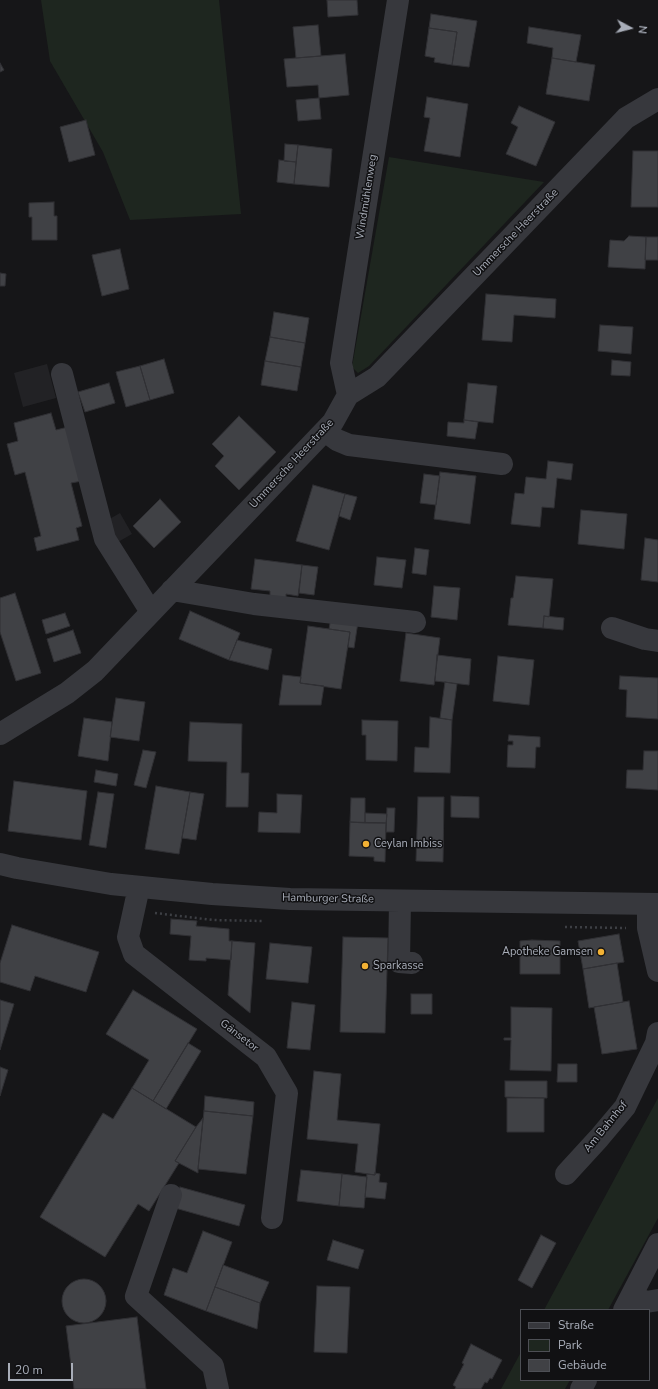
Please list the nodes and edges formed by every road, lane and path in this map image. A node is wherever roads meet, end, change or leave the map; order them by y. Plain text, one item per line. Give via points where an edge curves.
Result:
1 (398, 0) edge
2 (658, 99) edge
3 (62, 374) dead end
4 (348, 395) junction
5 (325, 430) junction
6 (502, 464) dead end
7 (172, 590) junction
8 (151, 612) junction
9 (415, 622) dead end
10 (612, 628) dead end
11 (658, 641) edge
12 (0, 734) edge
13 (0, 864) edge
14 (139, 887) junction
15 (400, 901) junction
16 (653, 904) edge
17 (412, 962) dead end
18 (658, 971) edge
19 (658, 1033) edge
20 (566, 1174) dead end
21 (171, 1195) dead end
22 (272, 1218) dead end
23 (658, 1244) edge
24 (658, 1300) edge
25 (628, 1303) edge
26 (218, 1389) edge

1 - 4 street, Windmühlenweg via 341,362
2 - 4 street, Ummersche Heerstraße via 626,118 377,377
3 - 8 street via 105,539
4 - 5 street, Ummersche Heerstraße via 333,422
5 - 6 street via 337,440 349,445
5 - 7 street, Ummersche Heerstraße
7 - 8 street, Ummersche Heerstraße
7 - 9 street via 254,604
8 - 12 street, Ummersche Heerstraße via 95,671 67,693
10 - 11 street
13 - 14 street, Hamburger Straße
14 - 15 street, Hamburger Straße via 290,899
14 - 22 street, Gänsetor via 128,937 134,954 266,1057 287,1093
15 - 16 street, Hamburger Straße
15 - 17 street via 399,962
16 - 18 street via 648,928
19 - 20 street, Am Bahnhof via 656,1043 625,1107
21 - 26 street via 136,1296 213,1366
23 - 25 street
24 - 25 street

